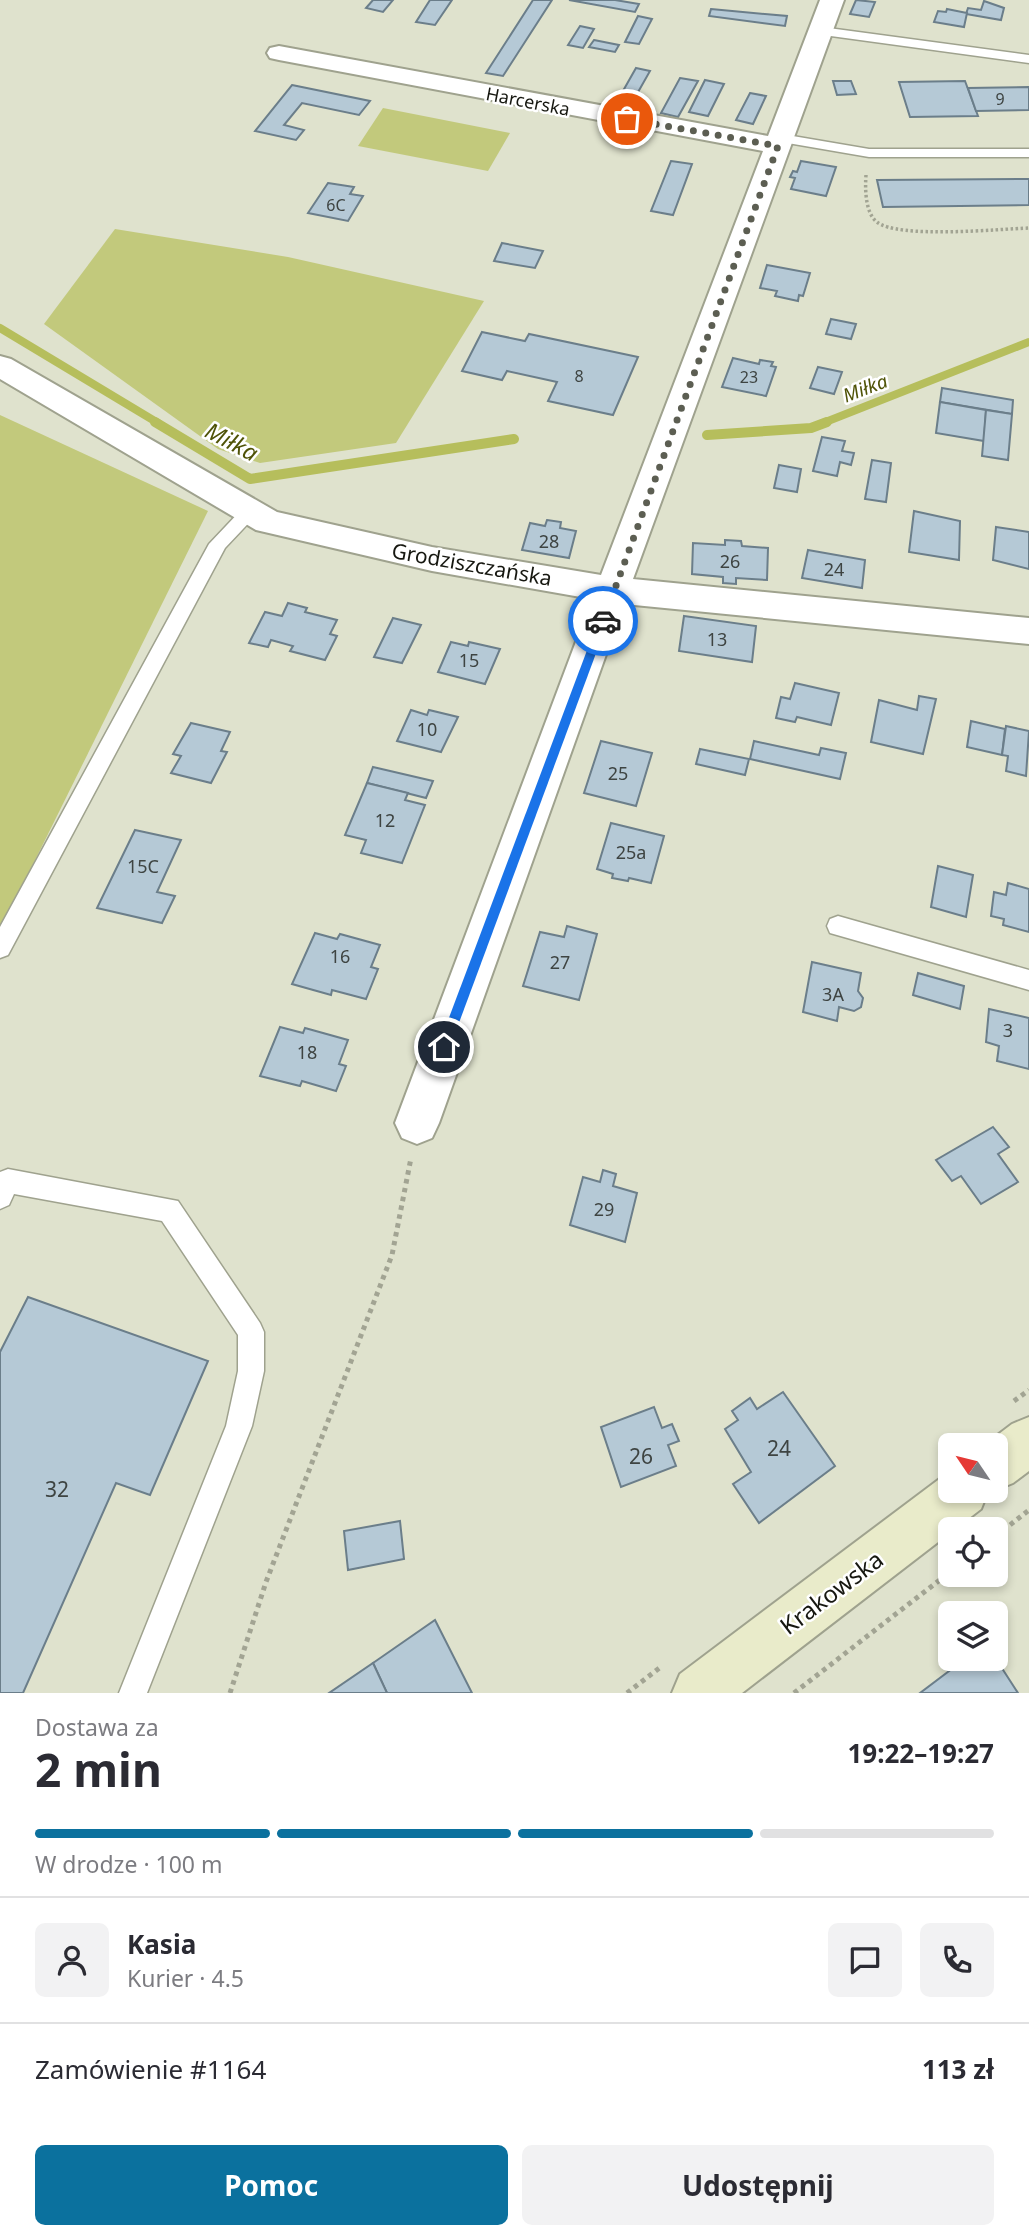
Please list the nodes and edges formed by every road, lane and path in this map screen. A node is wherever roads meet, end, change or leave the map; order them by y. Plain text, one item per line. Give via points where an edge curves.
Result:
1 (832, 0) edge
2 (821, 31) junction
3 (279, 53) dead end
4 (1029, 59) edge
5 (780, 142) junction
6 (1029, 153) edge
7 (869, 171) dead end
8 (1029, 228) edge
9 (0, 366) edge
10 (250, 512) junction
11 (615, 590) junction
12 (1029, 631) edge
13 (838, 926) dead end
14 (0, 948) edge
15 (1029, 980) edge
16 (417, 1123) joint
17 (0, 1197) edge
18 (1029, 1441) edge
19 (1008, 1457) edge
20 (947, 1503) edge
21 (1029, 1510) edge
22 (1008, 1527) edge
23 (938, 1581) edge
24 (133, 1693) edge
25 (230, 1693) edge
26 (699, 1693) edge
27 (794, 1693) edge

1 - 2 street
2 - 4 lane
2 - 5 street
3 - 5 street, Harcerska
5 - 6 lane via 869,153
5 - 11 street
7 - 8 path via 865,177 871,212 885,227
9 - 10 street, Grodziszczańska
10 - 11 street, Grodziszczańska via 268,522 432,559
10 - 14 lane via 218,544
11 - 12 street, Grodziszczańska
11 - 16 street
13 - 15 lane
16 - 25 path via 392,1255 266,1582
17 - 24 lane via 8,1181 169,1210 251,1332 251,1371 239,1426
18 - 19 main road
20 - 26 main road, Krakowska
21 - 22 path
23 - 27 path

